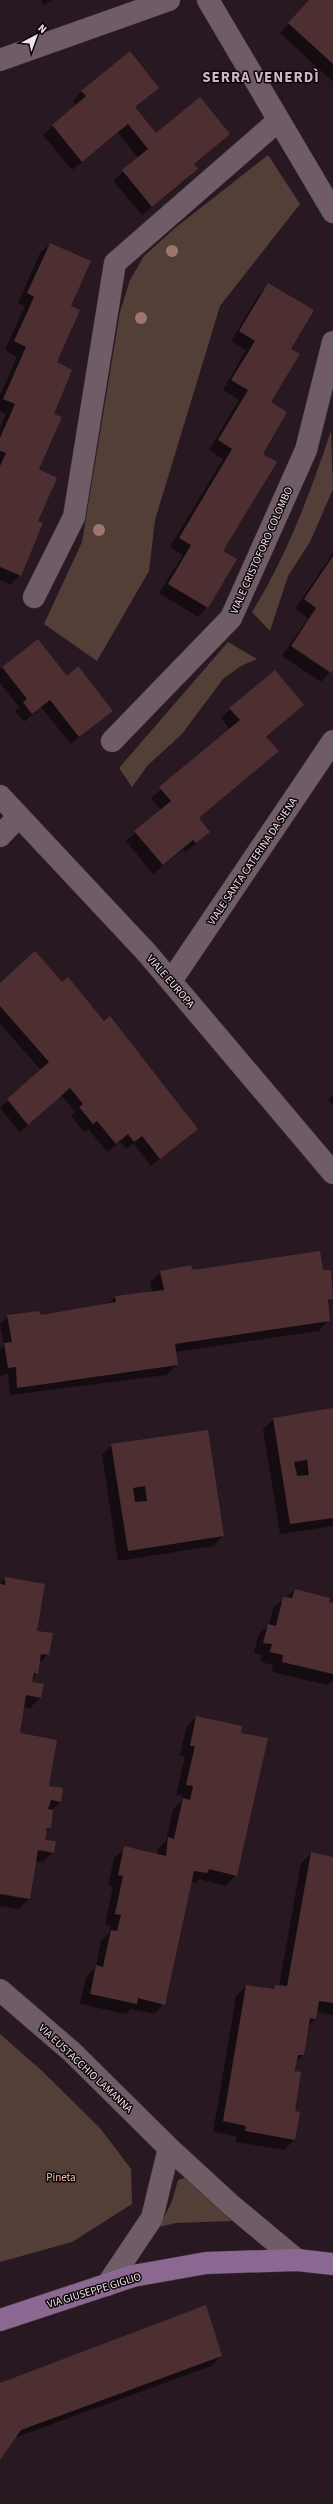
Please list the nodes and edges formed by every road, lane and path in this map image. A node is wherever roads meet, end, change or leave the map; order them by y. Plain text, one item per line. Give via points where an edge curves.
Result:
1 (169, 0) edge
2 (208, 0) edge
3 (0, 60) edge
4 (279, 120) junction
5 (333, 212) edge
6 (333, 342) edge
7 (34, 597) dead end
8 (333, 741) edge
9 (112, 742) dead end
10 (0, 796) edge
11 (19, 816) junction
12 (0, 836) edge
13 (171, 981) junction
14 (333, 1173) edge
15 (0, 1990) edge
16 (170, 2148) junction
17 (297, 2260) junction
18 (333, 2264) edge
19 (107, 2284) junction
20 (0, 2320) edge

1 - 3 street
2 - 4 street
4 - 5 street
4 - 7 street via 116,263 74,517
6 - 9 street, VIALE CRISTOFORO COLOMBO via 306,450 231,618
8 - 13 street, VIALE SANTA CATERINA DA SIENA
10 - 11 street, VIALE EUROPA
11 - 12 street
11 - 13 street, VIALE EUROPA
13 - 14 street, VIALE EUROPA
15 - 16 street, VIA EUSTACCHIO LAMANNA via 72,2052
16 - 17 street, VIA EUSTACCHIO LAMANNA via 231,2205
16 - 19 street via 152,2218
17 - 18 main road, VIA GIUSEPPE GIGLIO
17 - 19 main road, VIA GIUSEPPE GIGLIO via 206,2263 133,2276
19 - 20 main road, VIA GIUSEPPE GIGLIO

